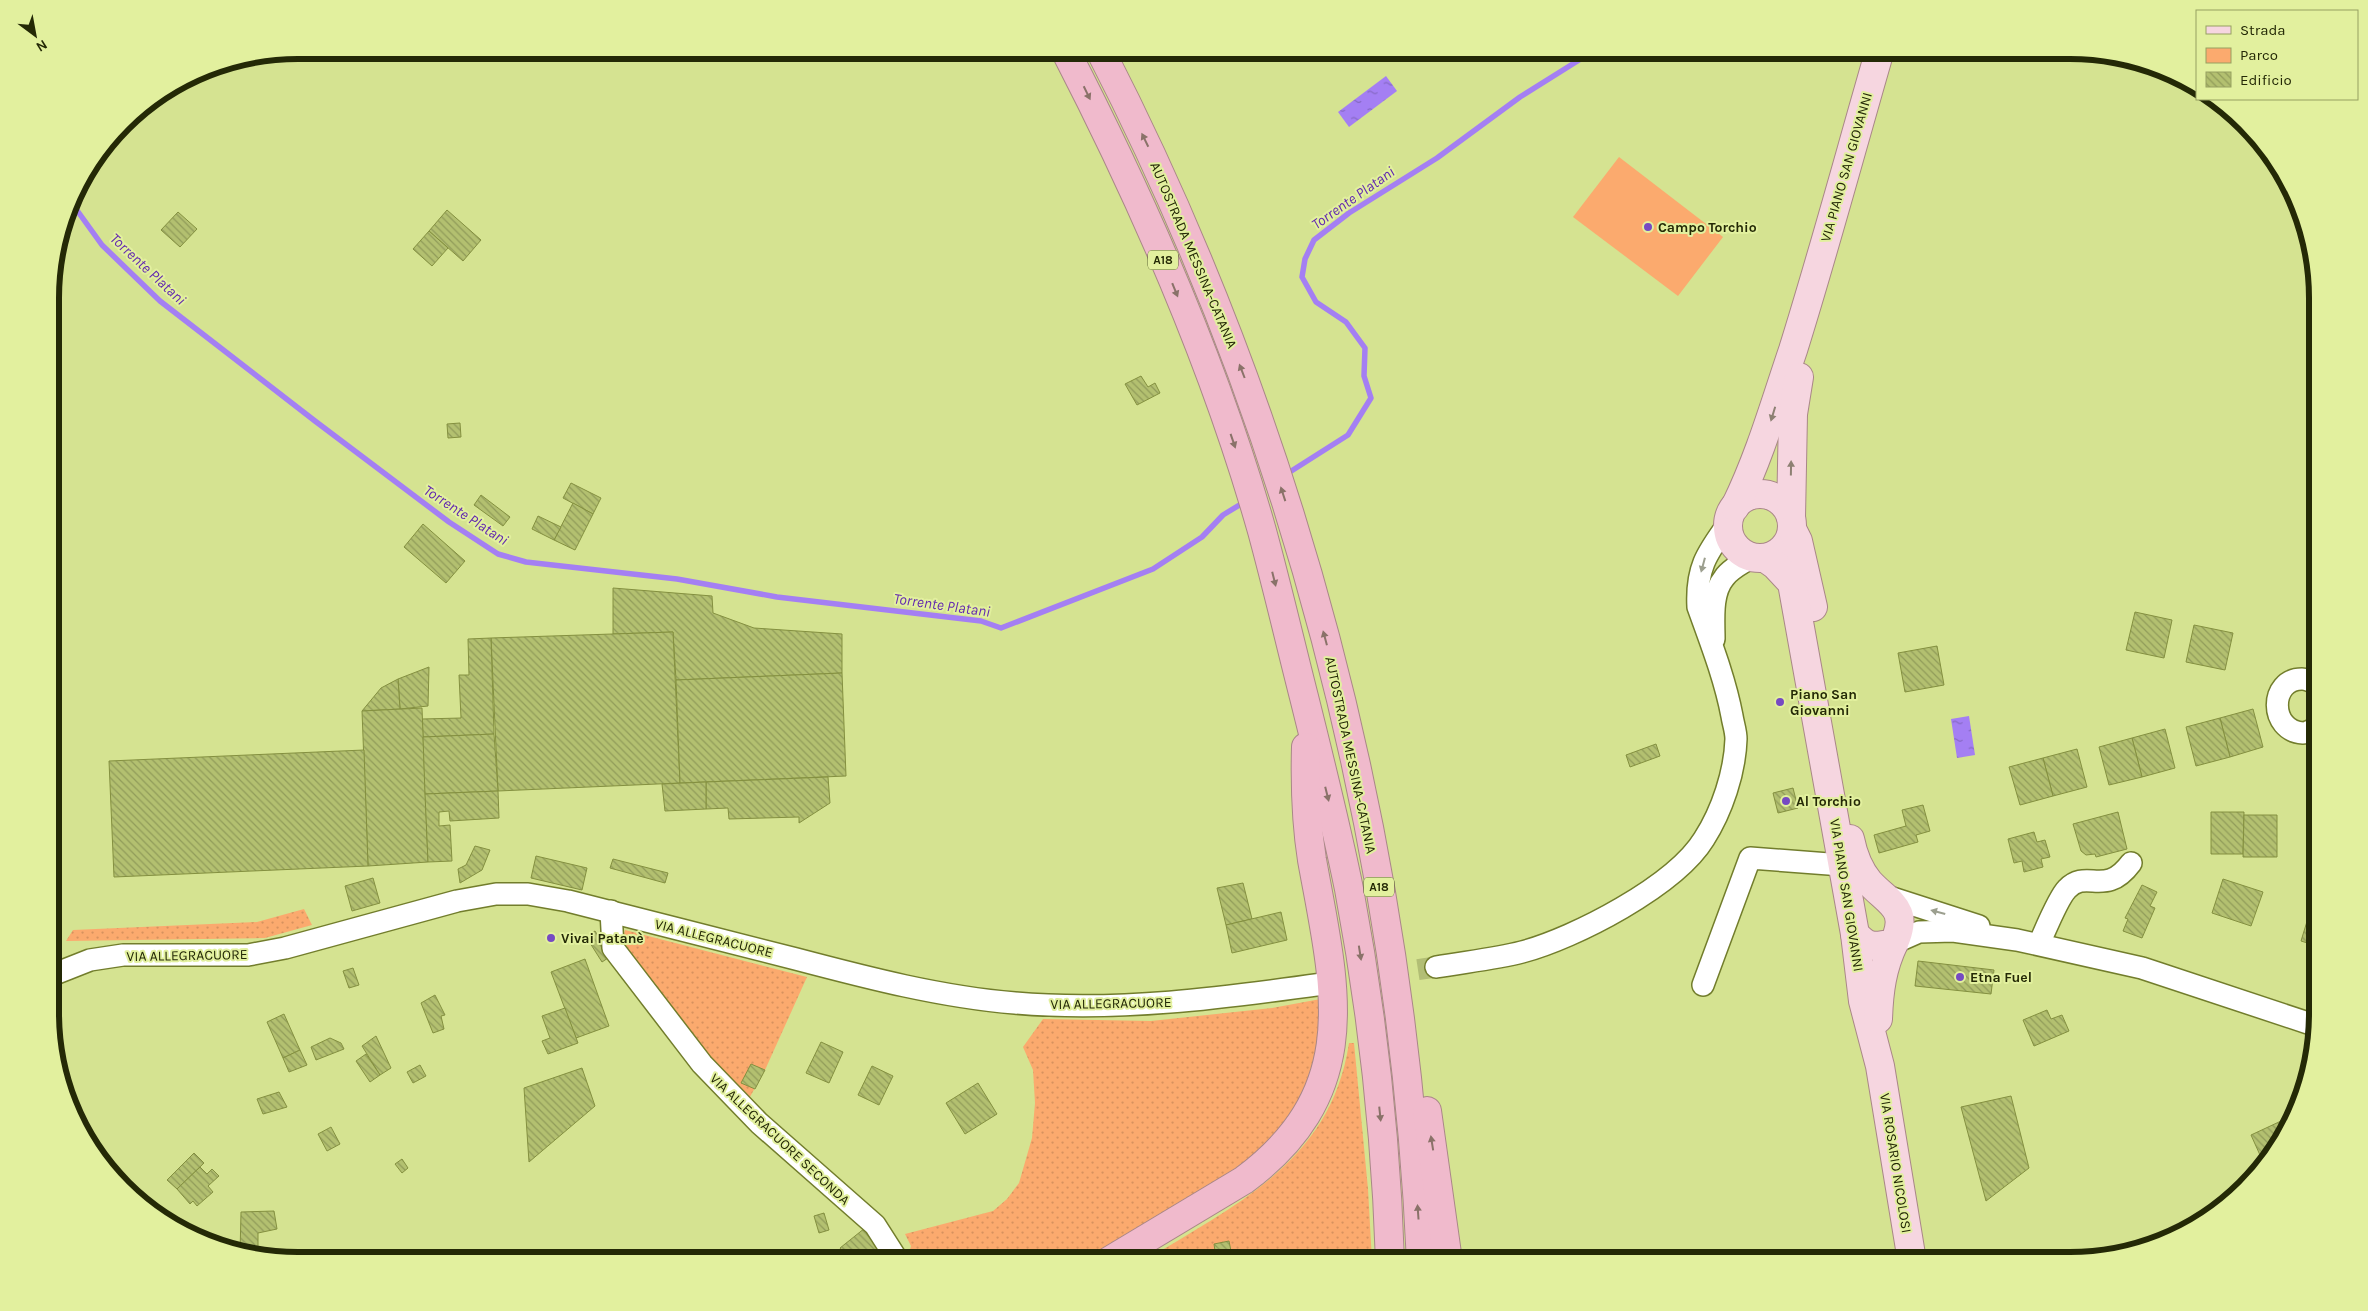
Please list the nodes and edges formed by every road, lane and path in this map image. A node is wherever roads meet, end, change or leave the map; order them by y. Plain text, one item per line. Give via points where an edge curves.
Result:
1 (1069, 59) edge
2 (1104, 59) edge
3 (1877, 59) edge
4 (1813, 284) junction
5 (1731, 516) junction
6 (1791, 523) junction
7 (1758, 557) junction
8 (1713, 649) junction
9 (2309, 681) edge
10 (1308, 713) junction
11 (2309, 731) edge
12 (1308, 815) junction
13 (1372, 846) junction
14 (2131, 863) dead end
15 (1842, 865) junction
16 (1886, 896) junction
17 (611, 912) junction
18 (1855, 934) junction
19 (2017, 940) junction
20 (1894, 943) junction
21 (2038, 944) junction
22 (1436, 967) tunnel mouth
23 (59, 972) edge
24 (1323, 984) tunnel mouth
25 (1703, 985) dead end
26 (2309, 1023) edge
27 (1880, 1066) junction
28 (892, 1252) edge
29 (1124, 1252) edge
30 (1140, 1252) edge
31 (1389, 1252) edge
32 (1420, 1252) edge
33 (1447, 1252) edge
34 (1911, 1252) edge

1 -> 10 highway, A18 via 1148,223 1216,393 1262,532
13 -> 2 highway, AUTOSTRADA MESSINA-CATANIA / A18 via 1336,679 1274,466 1217,305 1148,146
3 - 4 main road, VIA PIANO SAN GIOVANNI
4 -> 5 main road via 1767,432
6 -> 4 main road via 1793,414
5 - 6 main road via 1743,499 1766,495 1786,507
5 - 7 main road via 1729,535 1734,545 1742,553
5 -> 8 street via 1703,559 1698,594 1698,607
6 - 7 main road via 1789,539 1783,548
6 - 16 main road, VIA PIANO SAN GIOVANNI via 1808,582 1852,850 1869,882
7 - 8 street via 1724,578 1719,586
7 - 15 main road, VIA PIANO SAN GIOVANNI via 1775,565 1792,583
8 - 22 street via 1727,693 1736,738 1730,778 1717,813 1704,840 1687,860 1659,884 1566,936 1522,952
9 - 11 street via 2302,679 2287,684 2277,698 2277,715 2287,728 2303,733
10 - 12 highway via 1304,794
10 -> 31 highway, A18 via 1339,842 1359,949 1376,1080
12 - 29 highway via 1312,858 1326,930 1333,1028 1331,1051 1321,1085 1291,1137 1264,1164 1244,1180
12 - 30 highway via 1324,857 1341,966 1343,1028 1328,1087 1309,1126 1270,1170
32 -> 13 highway, AUTOSTRADA MESSINA-CATANIA / A18 via 1400,1012
33 -> 13 highway via 1395,910
14 - 21 street via 2122,875 2108,882 2077,882 2066,889
15 - 18 main road, VIA PIANO SAN GIOVANNI
15 - 25 street via 1750,858
19 -> 16 street
16 - 20 main road, VIA PIANO SAN GIOVANNI via 1900,916 1901,928
17 - 23 street, VIA ALLEGRACUORE via 568,900 528,894 496,894 248,955 123,955 90,960
17 - 24 street, VIA ALLEGRACUORE via 901,986 1016,1003 1077,1006 1152,1004
17 - 28 street, VIA ALLEGRACUORE SECONDA via 613,948 702,1064 759,1123 875,1225
18 - 20 main road via 1864,944 1876,947
18 - 27 main road, VIA PIANO SAN GIOVANNI via 1863,1001
19 - 20 street via 1954,931 1919,932
19 - 21 street
20 - 27 main road, VIA PIANO SAN GIOVANNI via 1885,963 1879,991
21 - 26 street via 2142,968
27 - 34 main road, VIA ROSARIO NICOLOSI

